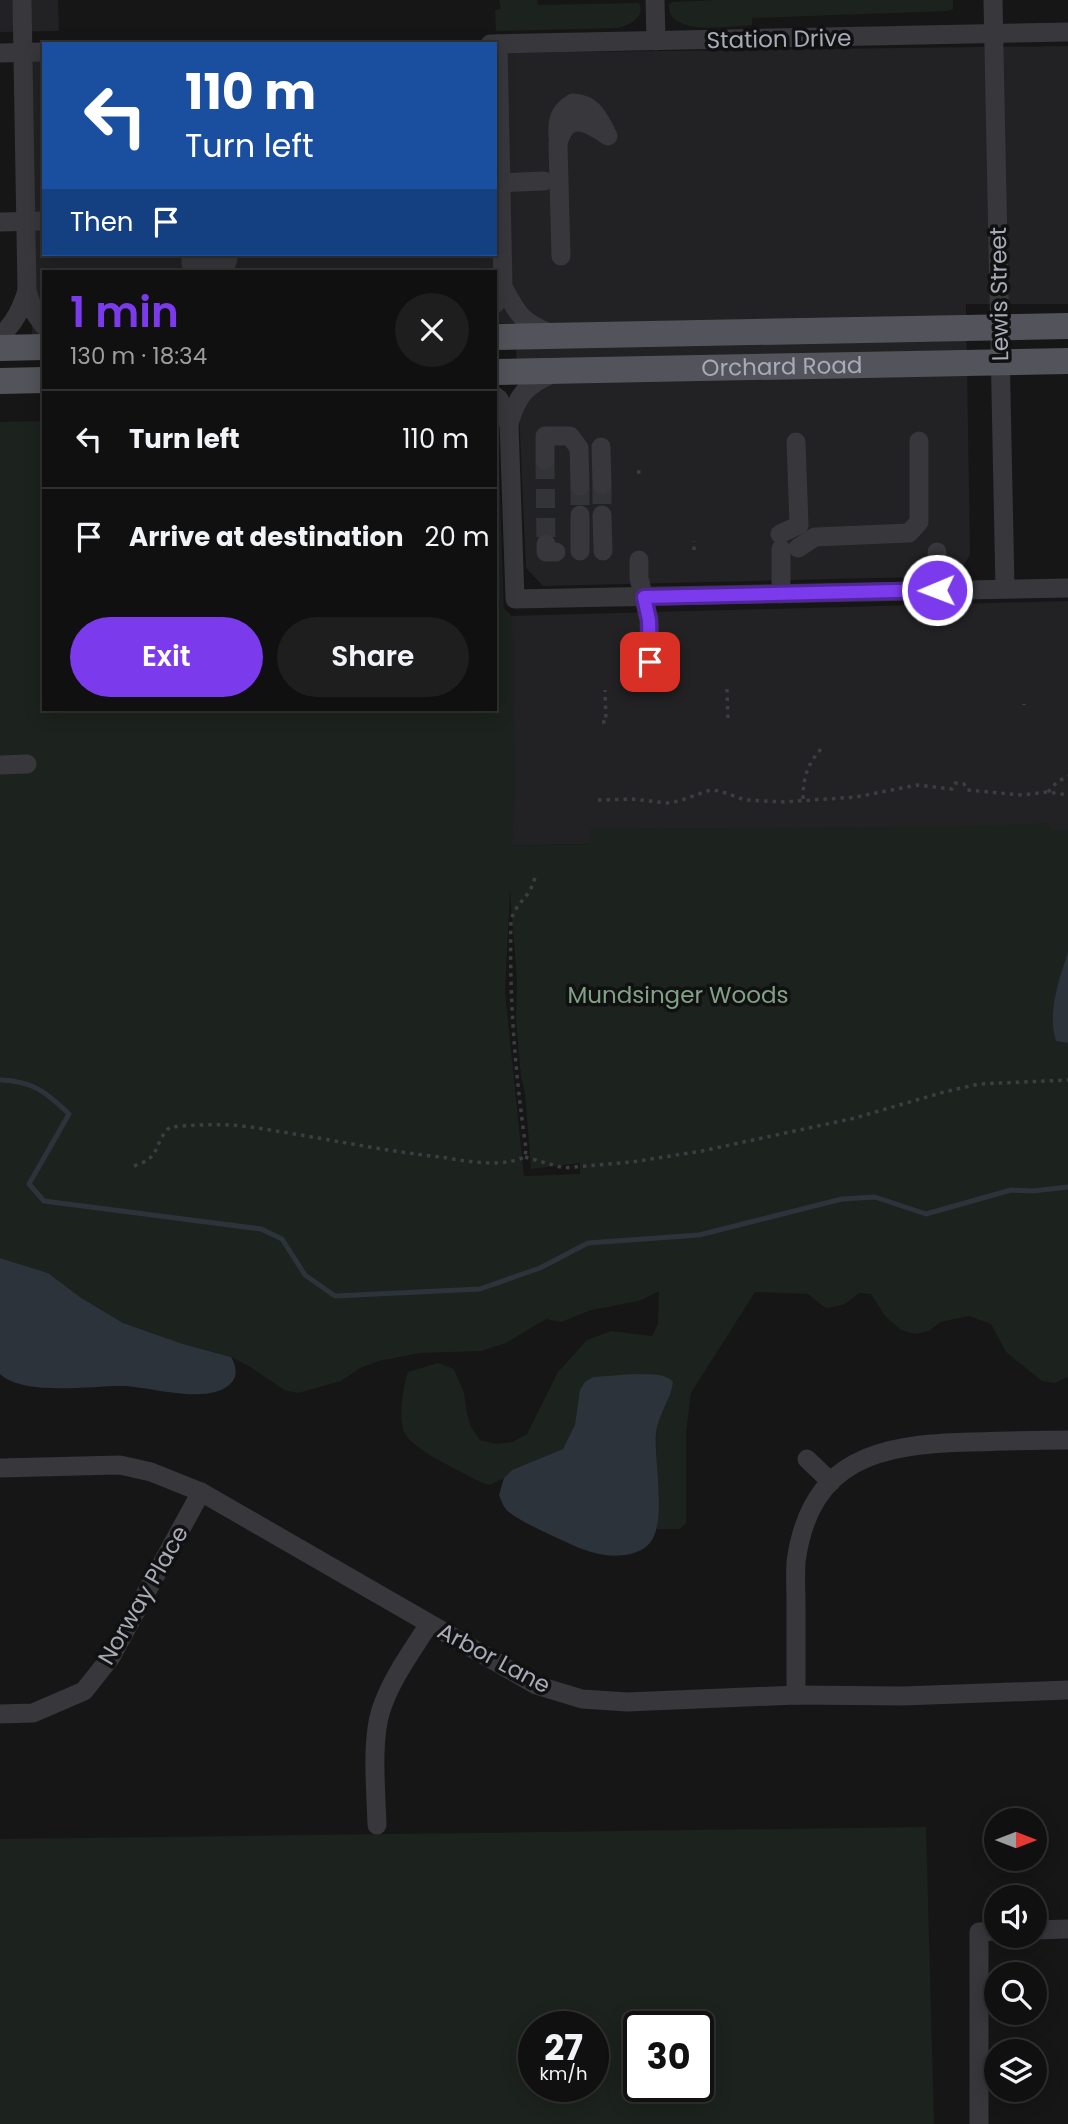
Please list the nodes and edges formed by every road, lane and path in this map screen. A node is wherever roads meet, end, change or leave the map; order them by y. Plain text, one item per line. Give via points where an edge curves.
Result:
1 (22, 0) edge
2 (655, 0) edge
3 (993, 0) edge
4 (1068, 32) edge
5 (994, 34) junction
6 (656, 41) junction
7 (497, 44) edge
8 (23, 52) junction
9 (42, 52) edge
10 (0, 53) edge
11 (608, 136) dead end
12 (497, 148) edge
13 (544, 181) dead end
14 (498, 183) edge
15 (0, 222) edge
16 (35, 222) edge
17 (191, 256) edge
18 (561, 256) dead end
19 (228, 258) edge
20 (27, 291) junction
21 (499, 295) edge
22 (42, 323) edge
23 (1068, 326) edge
24 (1000, 327) junction
25 (0, 336) edge
26 (558, 336) junction
27 (497, 337) edge
28 (42, 347) edge
29 (0, 348) edge
30 (1068, 361) edge
31 (1000, 362) junction
32 (559, 371) junction
33 (497, 372) edge
34 (42, 380) edge
35 (0, 381) edge
36 (497, 398) edge
37 (509, 424) junction
38 (919, 441) dead end
39 (796, 442) dead end
40 (545, 460) tunnel mouth
41 (637, 472) dead end
42 (645, 472) dead end
43 (590, 486) tunnel mouth
44 (591, 515) tunnel mouth
45 (694, 541) dead end
46 (786, 544) junction
47 (694, 550) dead end
48 (591, 551) dead end
49 (937, 552) dead end
50 (639, 560) dead end
51 (1068, 588) edge
52 (1005, 589) junction
53 (937, 590) junction
54 (781, 594) junction
55 (644, 597) junction
56 (650, 662) dead end
57 (727, 689) dead end
58 (606, 690) dead end
59 (728, 721) dead end
60 (601, 722) dead end
61 (822, 748) dead end
62 (27, 764) dead end
63 (0, 765) edge
64 (1068, 776) edge
65 (1048, 792) junction
66 (1068, 795) edge
67 (598, 800) dead end
68 (803, 800) junction
69 (535, 877) dead end
70 (1068, 1080) edge
71 (525, 1157) junction
72 (134, 1166) dead end
73 (1068, 1440) edge
74 (807, 1459) dead end
75 (0, 1468) edge
76 (831, 1482) junction
77 (201, 1492) junction
78 (429, 1624) junction
79 (1068, 1690) edge
80 (796, 1695) junction
81 (0, 1714) edge
82 (377, 1825) dead end
83 (1068, 1929) edge
84 (1047, 1930) edge
85 (986, 1948) edge
86 (979, 2124) edge

1 - 8 street
2 - 6 street
3 - 5 street, Lewis Street
4 - 5 street, Station Drive
5 - 6 street, Station Drive
5 - 24 street, Lewis Street
6 - 7 street, Station Drive
8 - 9 street
8 - 10 street
8 - 16 street
11 - 18 street via 578,122 561,132
12 - 14 street
13 - 14 street
14 - 21 street
15 - 16 street
16 - 20 street
17 - 19 street via 191,264
20 - 22 street
20 - 25 street via 20,312
21 - 26 street via 534,328
23 - 24 main road, Orchard Road
24 - 26 main road, Orchard Road
24 - 31 street, Lewis Street
26 - 27 main road, Orchard Road
28 - 29 main road
30 - 31 main road, Orchard Road
31 - 32 main road, Orchard Road
31 - 52 street, Lewis Street
32 - 33 main road, Orchard Road
32 - 37 street via 523,392
34 - 35 main road
36 - 37 street
37 - 55 street via 516,599
38 - 46 street via 919,522 909,533 815,537
39 - 46 street via 799,525
40 - 43 street via 545,436 570,436 590,447
41 - 42 path
44 - 48 street
45 - 47 path
46 - 54 street
49 - 53 street
50 - 55 street
51 - 52 street
52 - 53 street
53 - 54 street
54 - 55 street
55 - 56 street
57 - 59 path
58 - 60 path via 606,722
61 - 68 path via 805,773
62 - 63 street
64 - 65 path
65 - 66 path
65 - 68 path via 1022,795 967,790 960,782 951,789 917,785 856,797
67 - 68 path via 667,803 710,790 761,802
69 - 71 path via 511,920 513,1047
70 - 71 path via 979,1084 855,1118 632,1162 564,1168
71 - 72 path via 472,1161 371,1149 247,1126 191,1126 170,1127 153,1157
73 - 76 street via 898,1447 853,1464
74 - 76 street
75 - 77 street, Arbor Lane via 120,1465
76 - 80 street via 811,1509 796,1564
77 - 78 street, Arbor Lane
77 - 81 street, Norway Place via 111,1657 84,1690 33,1713
78 - 80 street, Arbor Lane via 536,1685 582,1699 626,1702
78 - 82 street via 381,1711 376,1747
79 - 80 street, Arbor Lane
83 - 84 street
85 - 86 street

